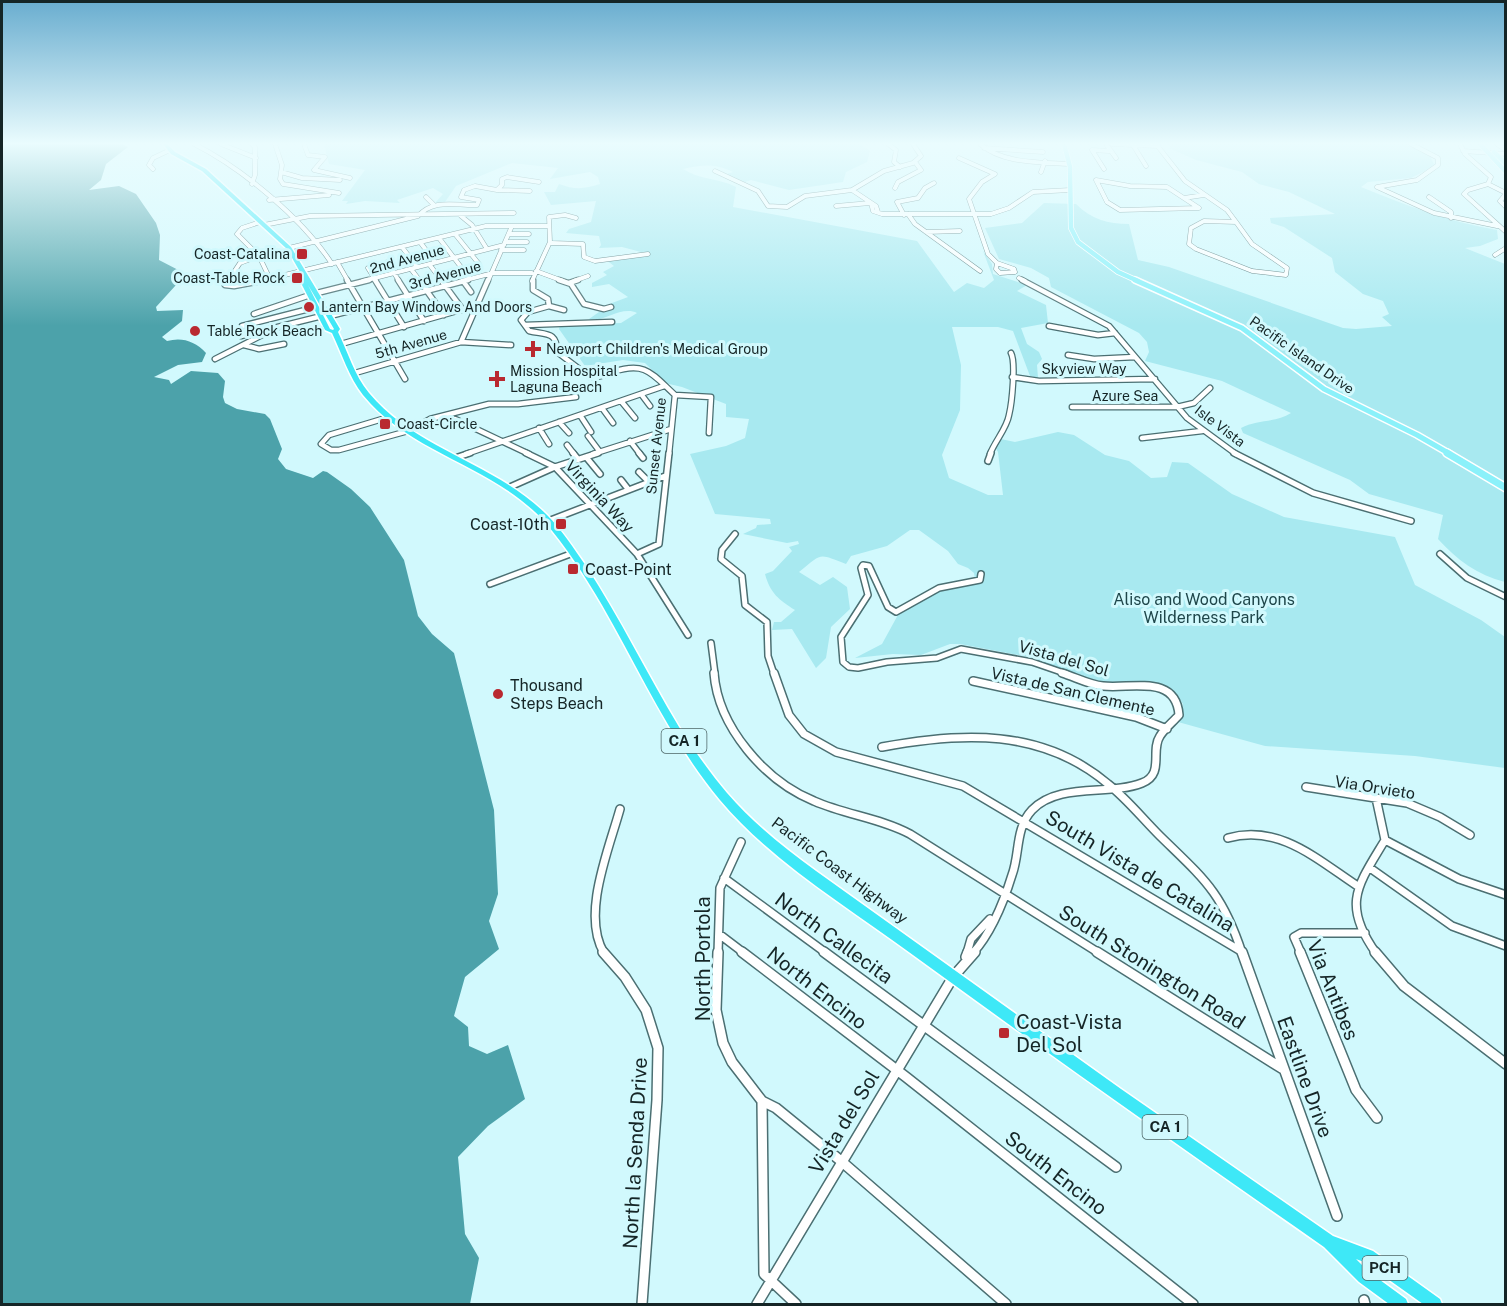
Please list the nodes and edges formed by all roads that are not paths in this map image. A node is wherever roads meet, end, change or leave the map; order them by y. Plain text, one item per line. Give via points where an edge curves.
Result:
1 (242, 205) edge
2 (274, 205) edge
3 (431, 205) edge
4 (768, 205) edge
5 (791, 205) edge
6 (845, 205) edge
7 (871, 205) edge
8 (899, 205) edge
9 (971, 205) edge
10 (1013, 205) edge
11 (1069, 205) edge
12 (1110, 205) edge
13 (1195, 205) edge
14 (1219, 205) edge
15 (1420, 205) edge
16 (1441, 205) edge
17 (1474, 205) edge
18 (836, 206) dead end
19 (514, 213) dead end
20 (973, 214) junction
21 (460, 215) junction
22 (906, 215) junction
23 (418, 216) junction
24 (289, 218) junction
25 (576, 218) dead end
26 (1451, 218) junction
27 (1236, 222) junction
28 (262, 224) junction
29 (512, 226) junction
30 (549, 226) junction
31 (1498, 226) junction
32 (473, 230) junction
33 (960, 231) dead end
34 (926, 232) junction
35 (1506, 232) edge
36 (455, 234) junction
37 (509, 234) junction
38 (529, 234) dead end
39 (439, 238) junction
40 (316, 240) junction
41 (420, 242) junction
42 (527, 242) dead end
43 (552, 243) junction
44 (504, 246) junction
45 (402, 247) junction
46 (289, 248) junction
47 (1506, 248) edge
48 (486, 249) junction
49 (524, 250) dead end
50 (469, 254) junction
51 (648, 254) dead end
52 (1495, 255) dead end
53 (260, 256) junction
54 (453, 258) junction
55 (387, 262) dead end
56 (435, 262) junction
57 (334, 263) junction
58 (997, 263) junction
59 (429, 264) junction
60 (479, 264) dead end
61 (368, 267) dead end
62 (417, 267) junction
63 (411, 269) junction
64 (980, 271) dead end
65 (534, 272) junction
66 (394, 273) junction
67 (493, 273) junction
68 (588, 276) dead end
69 (1016, 276) junction
70 (305, 277) junction
71 (376, 278) junction
72 (270, 279) junction
73 (470, 279) junction
74 (463, 281) junction
75 (569, 283) junction
76 (350, 285) junction
77 (446, 286) junction
78 (427, 292) junction
79 (471, 292) dead end
80 (409, 296) junction
81 (315, 300) junction
82 (390, 301) junction
83 (478, 305) junction
84 (549, 306) junction
85 (611, 307) dead end
86 (364, 308) junction
87 (463, 310) junction
88 (564, 310) dead end
89 (254, 314) dead end
90 (444, 315) junction
91 (327, 318) junction
92 (424, 321) junction
93 (612, 322) dead end
94 (525, 325) junction
95 (242, 326) dead end
96 (277, 327) junction
97 (404, 327) junction
98 (1050, 327) dead end
99 (1115, 333) junction
100 (379, 334) junction
101 (241, 336) dead end
102 (461, 342) junction
103 (284, 344) dead end
104 (341, 344) junction
105 (244, 345) junction
106 (511, 345) dead end
107 (1011, 353) dead end
108 (414, 355) junction
109 (1068, 355) dead end
110 (1135, 357) junction
111 (215, 359) dead end
112 (395, 360) junction
113 (418, 362) dead end
114 (355, 373) junction
115 (1012, 377) junction
116 (405, 379) dead end
117 (1155, 379) junction
118 (664, 386) junction
119 (1209, 388) dead end
120 (641, 394) junction
121 (675, 395) junction
122 (576, 397) dead end
123 (621, 401) junction
124 (651, 406) dead end
125 (1072, 407) dead end
126 (1178, 407) junction
127 (602, 408) junction
128 (580, 415) junction
129 (389, 417) junction
130 (634, 418) dead end
131 (455, 419) dead end
132 (559, 422) junction
133 (613, 423) dead end
134 (539, 428) junction
135 (671, 429) junction
136 (408, 431) junction
137 (1202, 431) junction
138 (569, 433) dead end
139 (709, 433) dead end
140 (1142, 438) dead end
141 (502, 441) junction
142 (630, 441) junction
143 (549, 444) dead end
144 (567, 445) dead end
145 (600, 452) junction
146 (458, 457) junction
147 (586, 457) junction
148 (644, 458) dead end
149 (578, 459) junction
150 (988, 461) dead end
151 (555, 467) junction
152 (639, 472) dead end
153 (600, 474) dead end
154 (665, 476) junction
155 (621, 480) dead end
156 (649, 482) junction
157 (510, 487) junction
158 (1506, 488) edge
159 (628, 489) junction
160 (591, 504) junction
161 (548, 521) junction
162 (1411, 521) dead end
163 (735, 534) dead end
164 (573, 553) junction
165 (637, 554) junction
166 (1440, 554) dead end
167 (981, 574) dead end
168 (490, 585) dead end
169 (1506, 597) edge
170 (688, 635) dead end
171 (711, 644) dead end
172 (973, 681) dead end
173 (1167, 729) junction
174 (882, 747) dead end
175 (1306, 787) dead end
176 (1113, 788) junction
177 (1376, 798) junction
178 (620, 809) dead end
179 (1023, 821) junction
180 (1470, 835) dead end
181 (1228, 838) dead end
182 (1385, 840) junction
183 (741, 842) dead end
184 (1370, 868) junction
185 (724, 878) junction
186 (1359, 887) junction
187 (1003, 893) junction
188 (1506, 895) edge
189 (1365, 933) junction
190 (719, 934) junction
191 (1506, 946) edge
192 (1240, 950) junction
193 (953, 976) junction
194 (924, 1025) junction
195 (1506, 1064) edge
196 (896, 1069) junction
197 (1283, 1069) junction
198 (762, 1101) junction
199 (1377, 1118) dead end
200 (842, 1161) junction
201 (1116, 1167) dead end
202 (1337, 1216) dead end
203 (1329, 1242) junction
204 (771, 1281) junction
205 (642, 1305) edge
206 (757, 1305) edge
207 (796, 1305) edge
208 (1006, 1305) edge
209 (1193, 1305) edge
210 (1401, 1305) edge
211 (1435, 1305) edge

1 - 28 highway
2 - 24 street
3 - 23 street
4 - 5 street via 774,208
6 - 18 street
7 - 22 street via 878,213
8 - 22 street
9 - 20 street
10 - 20 street via 1004,211
11 - 158 main road, Pacific Island Drive via 1073,233 1087,252 1104,264 1242,328 1324,389 1416,435
12 - 13 street via 1130,213 1171,207 1199,208
14 - 27 street
15 - 26 street
16 - 26 street via 1451,212
17 - 31 street
19 - 21 street
20 - 22 street
20 - 58 street, Isle Vista via 988,254
21 - 23 street
21 - 32 street
22 - 34 street
23 - 24 street
23 - 40 street
24 - 28 street
24 - 40 street
25 - 30 street via 550,216
26 - 31 street
27 - 27 street via 1198,223 1191,228 1190,244 1259,273 1286,275 1287,268 1252,244
28 - 46 highway
28 - 53 street via 242,228 237,234
29 - 30 street
29 - 32 street
29 - 37 street
30 - 43 street
31 - 35 street
32 - 36 street
32 - 48 street
33 - 34 street
34 - 64 street via 949,246 961,261
36 - 39 street
36 - 50 street
37 - 38 street
37 - 44 street
39 - 41 street
39 - 54 street
40 - 46 street
40 - 57 street
41 - 45 street
41 - 56 street
42 - 44 street
43 - 51 street via 583,244 584,257 595,261
43 - 65 street
44 - 48 street, 2nd Avenue
44 - 49 street
44 - 67 street
45 - 57 street
45 - 62 street
46 - 70 highway
47 - 52 street
48 - 50 street, 2nd Avenue
50 - 54 street, 2nd Avenue
50 - 60 street
53 - 72 street
53 - 72 street via 240,264 225,285
54 - 56 street, 2nd Avenue
54 - 73 street
55 - 66 street
56 - 59 street, 2nd Avenue
57 - 70 street
57 - 76 street
58 - 69 street, Isle Vista via 1014,269
58 - 69 street, Isle Vista via 1000,273
59 - 62 street, 2nd Avenue
59 - 77 street
61 - 71 street
62 - 63 street, 2nd Avenue
63 - 66 street, 2nd Avenue
63 - 78 street
65 - 67 street, 3rd Avenue
65 - 75 street, 3rd Avenue
65 - 84 street via 532,290 548,299
66 - 71 street, 2nd Avenue
66 - 80 street
67 - 73 street, 3rd Avenue
67 - 83 street
68 - 75 street
69 - 99 street, Isle Vista via 1078,307
70 - 72 street
70 - 81 highway
71 - 76 street, 2nd Avenue
71 - 82 street
73 - 74 street, 3rd Avenue
74 - 77 street, 3rd Avenue
74 - 79 street
75 - 85 street, 3rd Avenue via 584,304
76 - 81 street, 2nd Avenue
76 - 86 street
77 - 78 street, 3rd Avenue
77 - 87 street
78 - 80 street, 3rd Avenue
78 - 90 street
80 - 82 street, 3rd Avenue
80 - 92 street
81 - 89 street
81 - 91 highway, Pacific Coast Highway / CA 1
81 - 91 highway, Pacific Coast Highway / CA 1
81 - 95 street
82 - 86 street, 3rd Avenue
82 - 97 street
83 - 87 street
83 - 102 street
84 - 88 street
84 - 94 street via 523,315
86 - 91 street, 3rd Avenue
86 - 100 street
87 - 90 street
90 - 92 street
91 - 96 street, 3rd Avenue
91 - 104 highway, Pacific Coast Highway / CA 1 via 328,330 335,332
92 - 97 street
93 - 94 street
94 - 118 street, Sunset Avenue via 529,331 553,336 557,351 590,377 605,377 628,367 645,368
96 - 101 street
96 - 105 street
97 - 100 street
98 - 99 street via 1098,335
99 - 110 street, Isle Vista
100 - 104 street
100 - 112 street
102 - 106 street, 5th Avenue
102 - 108 street, 5th Avenue
103 - 105 street via 261,349
104 - 114 highway, Pacific Coast Highway / CA 1
105 - 111 street
107 - 115 street via 1015,360
108 - 112 street, 5th Avenue
108 - 113 street
109 - 110 street via 1094,359
110 - 117 street, Isle Vista
112 - 114 street, 5th Avenue
112 - 116 street
114 - 129 highway, Pacific Coast Highway / CA 1 via 367,396
115 - 117 street, Skyview Way via 1039,381
115 - 150 street via 1009,417
117 - 126 street, Isle Vista
118 - 120 street
118 - 121 street, Sunset Avenue
119 - 126 street via 1194,403
120 - 123 street
120 - 124 street
121 - 135 street, Sunset Avenue
121 - 139 street via 711,398
122 - 136 street via 518,405 489,404 430,419
123 - 127 street
123 - 130 street
125 - 126 street, Azure Sea
126 - 137 street, Isle Vista
127 - 128 street
127 - 133 street
128 - 132 street
128 - 145 street
129 - 136 highway, Pacific Coast Highway / CA 1
129 - 136 street via 329,435 321,444 339,450
131 - 141 street, Virginia Way
132 - 134 street
132 - 138 street
134 - 141 street
134 - 143 street
135 - 142 street
135 - 154 street, Sunset Avenue
136 - 146 highway, Pacific Coast Highway / CA 1
137 - 140 street
137 - 162 street, Isle Vista via 1293,485
141 - 146 street
141 - 151 street, Virginia Way
142 - 145 street
142 - 148 street
144 - 149 street
145 - 147 street
146 - 157 highway, Pacific Coast Highway / CA 1
147 - 149 street
147 - 153 street
149 - 151 street
151 - 157 street
151 - 160 street, Virginia Way
152 - 156 street
154 - 156 street
154 - 165 street, Sunset Avenue via 659,544
155 - 159 street
156 - 159 street
157 - 161 highway, Pacific Coast Highway / CA 1
159 - 160 street
160 - 161 street
160 - 165 street, Virginia Way
161 - 164 highway, Pacific Coast Highway / CA 1
163 - 179 street, South Vista de Catalina via 722,550 721,559 742,576 745,605 767,622 768,656 789,715 804,734 836,752 951,781
164 - 168 street
164 - 193 highway, Pacific Coast Highway / CA 1 via 608,603 689,748 724,796 767,842
165 - 170 street, Virginia Way
166 - 169 street via 1467,578
167 - 173 street, Vista del Sol via 980,580 939,588 896,612 888,607 869,566 864,565 861,568 868,595 841,637 843,662 858,668 937,658 961,649 977,650 1032,662 1100,686 1151,686 1167,690 1180,709
171 - 187 street, South Stonington Road via 715,686 726,714 741,740 773,777 803,797 898,827
172 - 173 street, Vista de San Clemente via 1136,717
173 - 176 street, Vista del Sol via 1156,747 1158,763 1150,778 1143,783
174 - 176 street, Eastline Drive via 958,734 1006,738 1072,760
175 - 177 street, Via Orvieto via 1336,795
176 - 179 street, Vista del Sol via 1059,795 1034,808
176 - 192 street, Eastline Drive via 1218,897
177 - 180 street, Via Orvieto via 1407,803 1441,816
177 - 182 street
178 - 205 street, North la Senda Drive via 598,890 594,922 602,951 646,1010 658,1048
179 - 187 street, Vista del Sol via 1013,874
179 - 192 street, South Vista de Catalina
181 - 186 street via 1260,833
182 - 184 street
182 - 188 street via 1464,882
183 - 185 street, North Portola
184 - 186 street
184 - 191 street via 1452,926
185 - 190 street, North Portola via 718,901
185 - 194 street, North Callecita
186 - 189 street via 1358,916
187 - 193 street, Vista del Sol via 982,942
187 - 197 street, South Stonington Road
189 - 195 street via 1379,959 1404,986
189 - 199 street, Via Antibes via 1301,933 1294,937 1356,1090
190 - 196 street, North Encino
190 - 198 street, North Portola via 718,1028 732,1062
192 - 197 street, Eastline Drive
193 - 194 street, Vista del Sol
193 - 203 highway, Pacific Coast Highway / CA 1
194 - 196 street, Vista del Sol
194 - 201 street, North Callecita
196 - 200 street, Vista del Sol
196 - 209 street, South Encino
197 - 202 street, Eastline Drive
198 - 200 street
198 - 204 street via 764,1274
200 - 204 street, Vista del Sol
200 - 208 street
203 - 210 highway, Pacific Coast Highway / PCH via 1364,1277
203 - 211 highway, Pacific Coast Highway / PCH via 1368,1256
204 - 206 street, Vista del Sol
204 - 207 street

